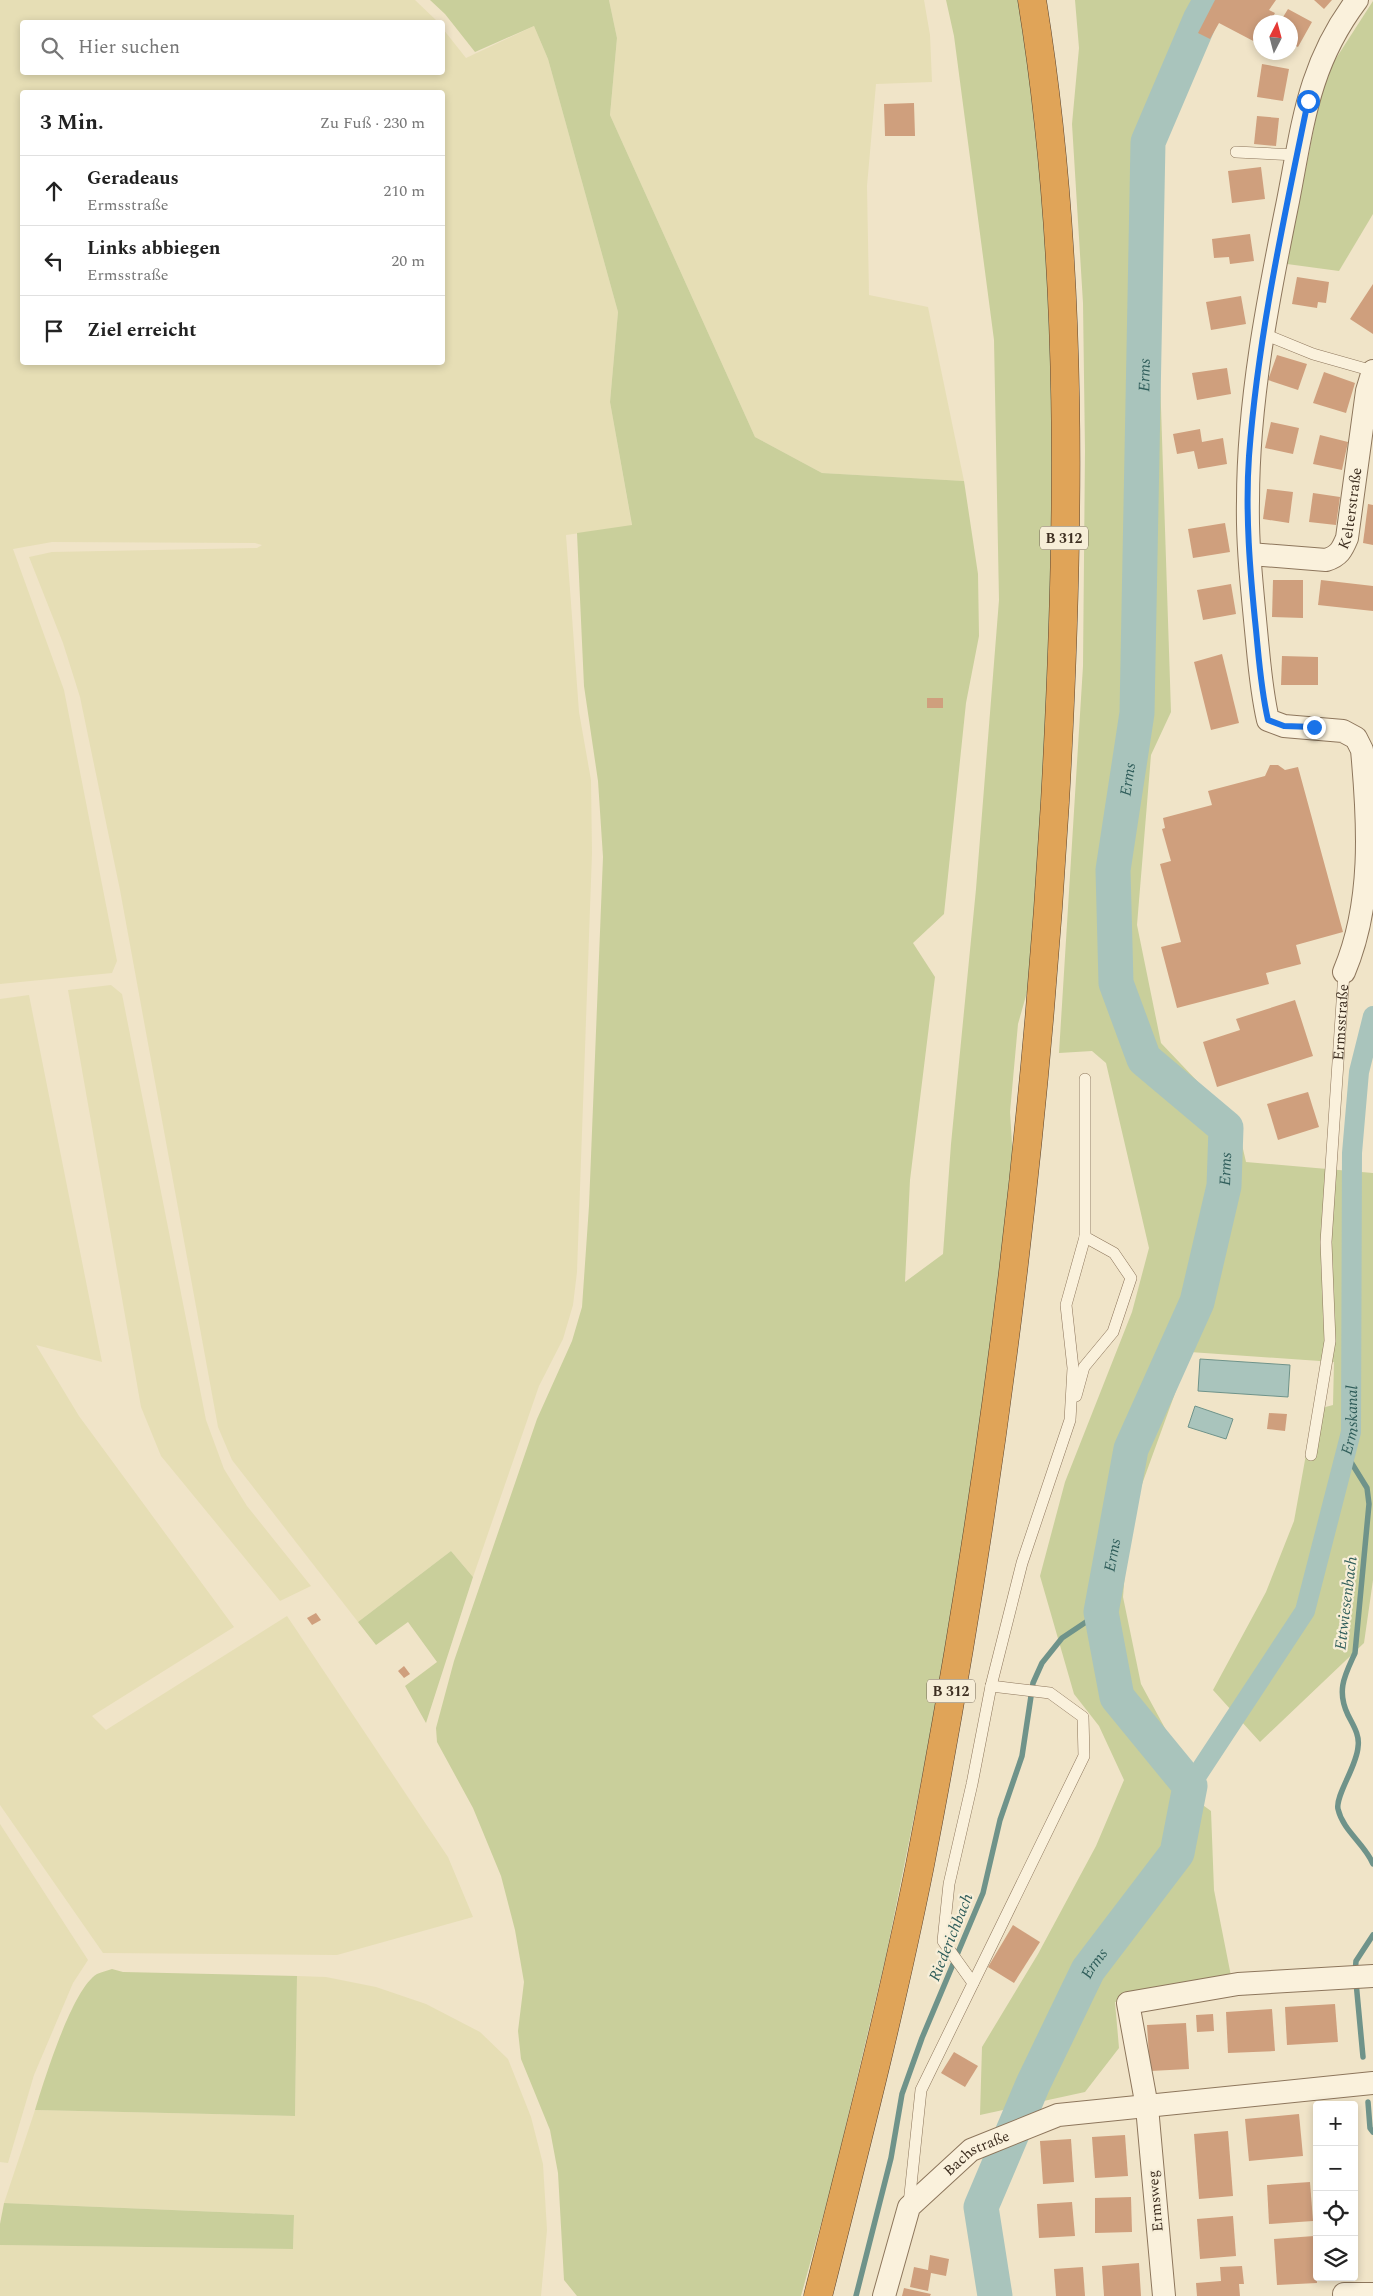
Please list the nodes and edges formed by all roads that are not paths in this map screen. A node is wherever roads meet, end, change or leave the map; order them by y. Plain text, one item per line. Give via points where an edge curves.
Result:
1 (1032, 0) edge
2 (1357, 0) edge
3 (1236, 152) dead end
4 (1297, 155) junction
5 (1264, 334) junction
6 (1373, 371) edge
7 (1250, 554) junction
8 (1344, 972) joint
9 (1085, 1079) dead end
10 (1085, 1237) junction
11 (1070, 1420) junction
12 (1311, 1455) dead end
13 (991, 1686) junction
14 (1371, 1976) edge
15 (973, 1983) junction
16 (1373, 2083) edge
17 (1330, 2095) edge
18 (1146, 2107) junction
19 (909, 2207) junction
20 (1344, 2289) edge
21 (1373, 2294) edge
22 (818, 2296) edge
23 (884, 2296) edge
24 (1164, 2296) edge

1 - 22 highway, B 312 via 1058,218 1066,438 1057,751 1034,1087 995,1423 950,1701 888,2014
2 - 4 street, Ermsstraße via 1340,22 1318,68
3 - 4 lane
4 - 5 street, Ermsstraße
5 - 6 lane via 1313,354
5 - 7 street, Ermsstraße via 1249,456
6 - 7 street, Kelterstraße via 1367,391 1348,538 1343,549 1337,557 1326,560
7 - 8 street, Ermsstraße via 1268,720 1284,726 1342,731 1356,738 1362,750 1371,869 1363,933
8 - 12 lane, Ermsstraße via 1326,1242 1330,1341
9 - 10 lane
10 - 11 lane via 1066,1305 1073,1368
10 - 11 lane via 1114,1253 1131,1278 1113,1332 1084,1367
11 - 13 lane via 1022,1563
13 - 15 lane via 949,1884 943,1940
13 - 15 lane via 1050,1693 1083,1717 1084,1756
14 - 18 street via 1238,1984 1128,2002
15 - 19 lane via 921,2090
16 - 17 street, Bachstraße
17 - 18 street, Bachstraße
18 - 19 street, Bachstraße via 1058,2115 971,2150
18 - 24 street, Ermsweg
19 - 23 street
20 - 21 street

